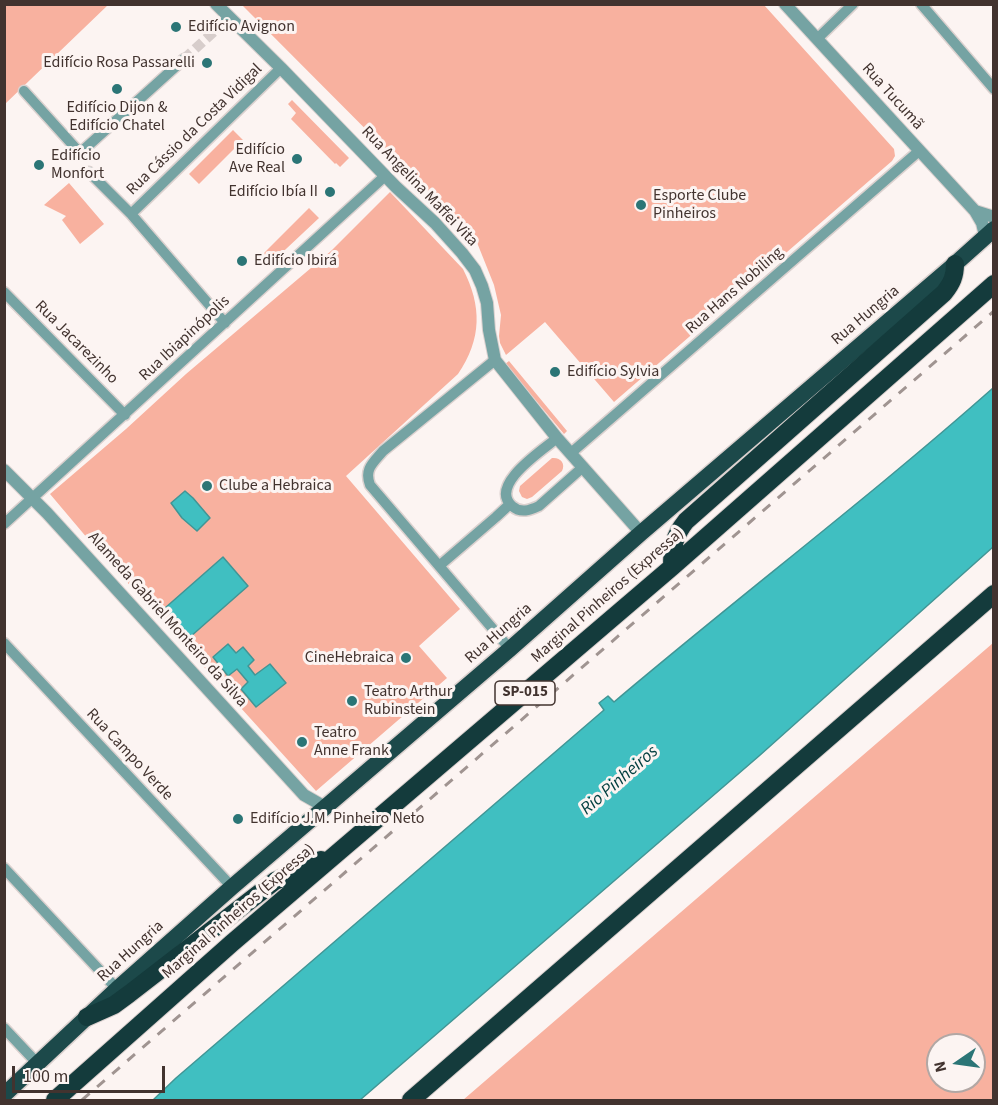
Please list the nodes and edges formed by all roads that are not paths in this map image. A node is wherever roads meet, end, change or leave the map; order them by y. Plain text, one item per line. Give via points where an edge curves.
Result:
1 (216, 4) edge
2 (784, 4) edge
3 (853, 4) edge
4 (921, 4) edge
5 (816, 39) junction
6 (184, 58) tunnel mouth
7 (281, 68) junction
8 (993, 89) edge
9 (24, 91) dead end
10 (919, 151) junction
11 (89, 172) dead end
12 (385, 176) junction
13 (975, 210) junction
14 (131, 214) junction
15 (993, 217) edge
16 (989, 232) edge
17 (956, 264) junction
18 (993, 284) edge
19 (4, 292) edge
20 (225, 322) junction
21 (495, 360) junction
22 (125, 415) junction
23 (557, 438) junction
24 (571, 453) junction
25 (584, 467) junction
26 (4, 470) edge
27 (33, 498) junction
28 (510, 504) junction
29 (4, 524) edge
30 (641, 533) junction
31 (439, 567) junction
32 (672, 567) junction
33 (993, 594) edge
34 (4, 644) edge
35 (510, 649) junction
36 (304, 795) junction
37 (325, 807) junction
38 (309, 820) junction
39 (336, 853) junction
40 (4, 868) edge
41 (232, 887) junction
42 (117, 989) junction
43 (87, 1017) junction
44 (4, 1028) edge
45 (37, 1063) junction
46 (4, 1095) edge
47 (55, 1101) edge
48 (411, 1101) edge

1 - 7 street, Rua Angelina Maffei Vita via 225,22
2 - 5 street, Rua Tucumã
3 - 5 street
4 - 8 street
5 - 10 street, Rua Tucumã
6 - 9 street via 80,153
7 - 12 street, Rua Angelina Maffei Vita
7 - 14 street, Rua Cássio da Costa Vidigal
10 - 13 street, Rua Tucumã
10 - 24 street, Rua Hans Nobiling
11 - 14 street
12 - 20 street, Rua Ibiapinópolis
12 - 21 street, Rua Angelina Maffei Vita via 435,223 475,270 487,303
13 - 15 street, Rua Tucumã
13 - 16 street, Rua Tucumã
14 - 20 street
16 - 17 highway, Rua Hungria
17 - 30 highway, Rua Hungria
17 - 32 highway via 952,283 944,292 686,521 675,541
18 - 32 highway, Marginal Pinheiros (Expressa) / SP-015
19 - 22 street, Rua Jacarezinho
20 - 22 street, Rua Ibiapinópolis
21 - 23 street, Rua Angelina Maffei Vita
21 - 31 street via 383,451 368,472 370,485
22 - 27 street, Rua Ibiapinópolis
23 - 24 street, Rua Angelina Maffei Vita
23 - 28 street via 508,482 506,494
24 - 25 street, Rua Angelina Maffei Vita
25 - 28 street via 539,506 524,511
25 - 30 street, Rua Angelina Maffei Vita
26 - 27 street, Alameda Gabriel Monteiro da Silva
27 - 29 street, Rua Ibiapinópolis
27 - 36 street, Alameda Gabriel Monteiro da Silva
28 - 31 street
30 - 35 highway, Rua Hungria
31 - 35 street
32 - 39 highway, Marginal Pinheiros (Expressa) / SP-015
33 - 48 highway
34 - 41 street, Rua Campo Verde
35 - 37 highway, Rua Hungria
36 - 37 street, Alameda Gabriel Monteiro da Silva
36 - 38 street
37 - 38 highway, Rua Hungria
38 - 41 highway, Rua Hungria
39 - 43 highway via 275,881 114,1005
39 - 47 highway, Marginal Pinheiros (Expressa) / SP-015
40 - 42 street
41 - 42 highway, Rua Hungria
42 - 43 highway, Rua Hungria
43 - 45 highway, Rua Hungria
44 - 45 street
45 - 46 highway, Rua Hungria

